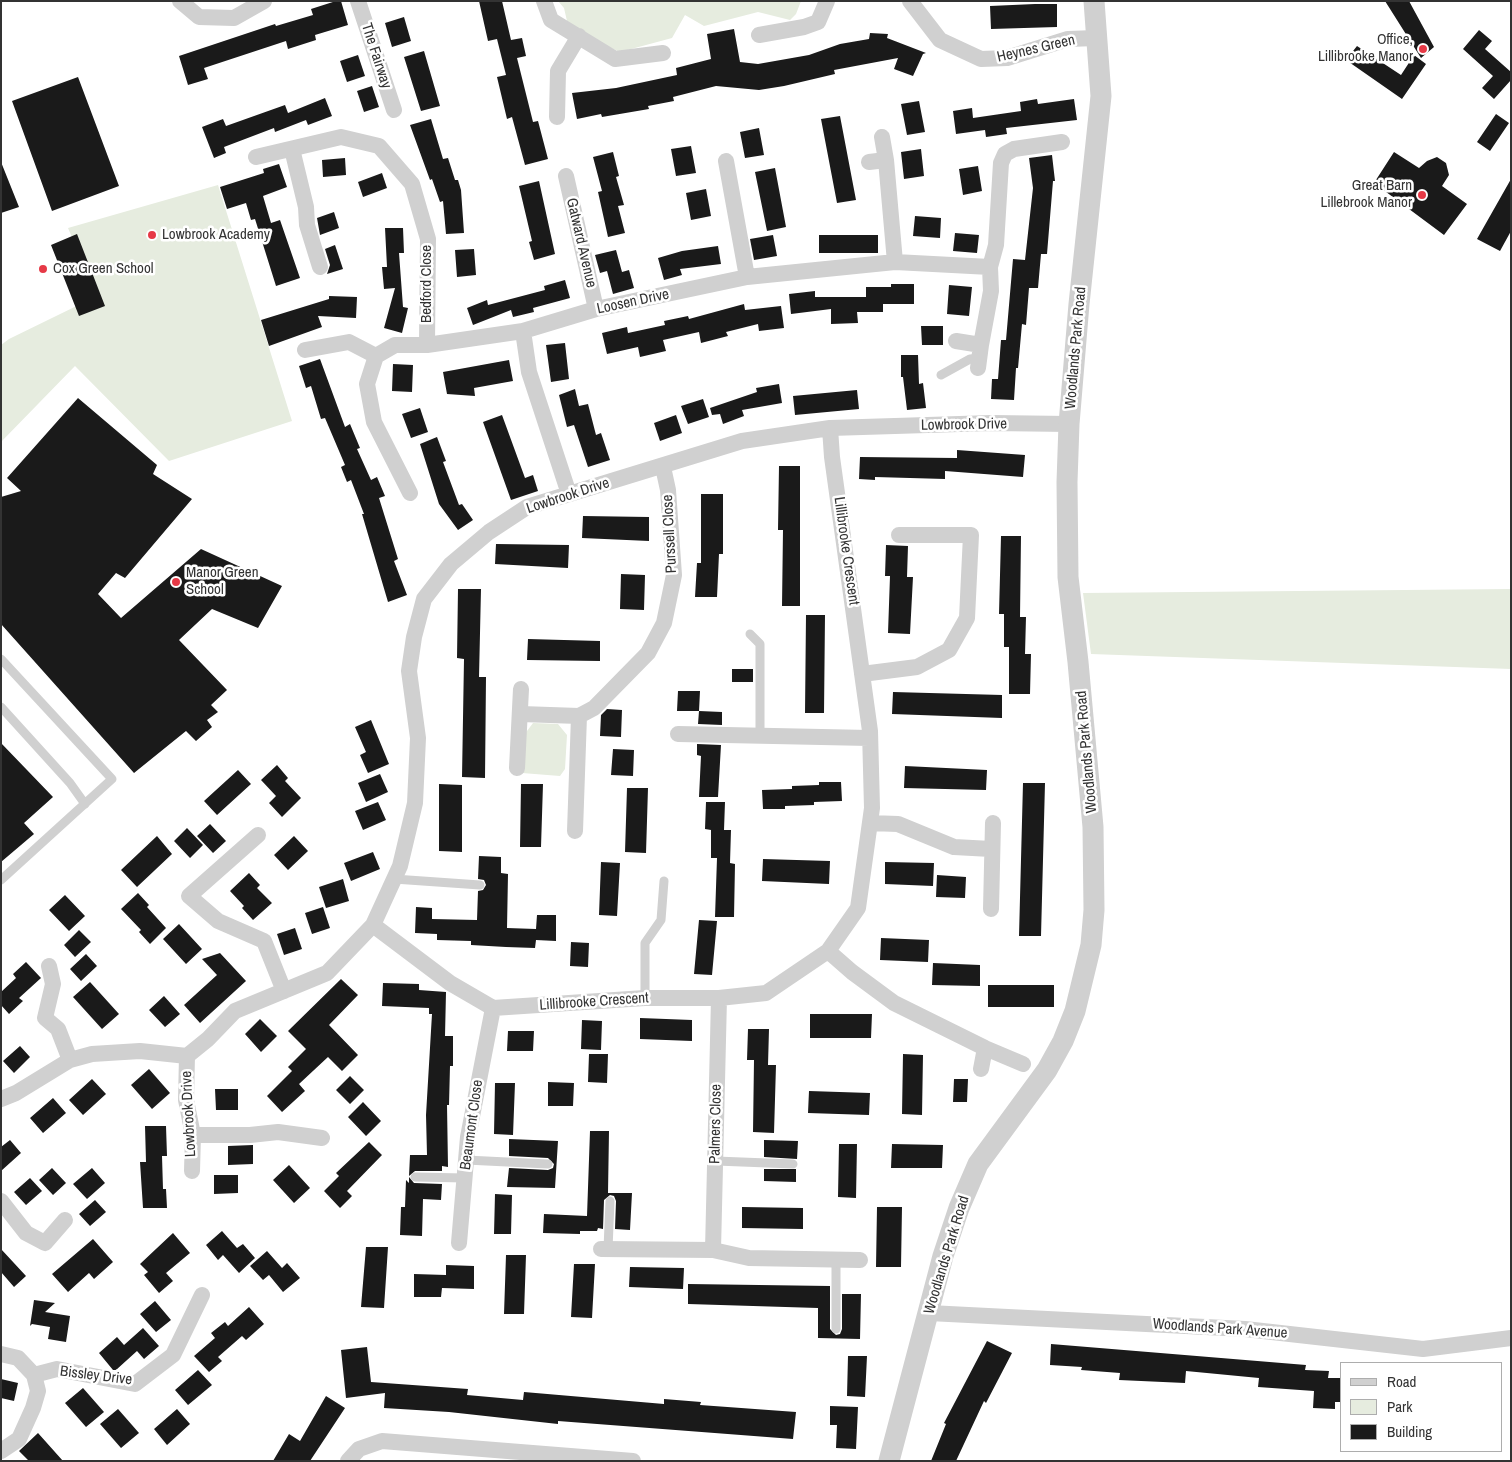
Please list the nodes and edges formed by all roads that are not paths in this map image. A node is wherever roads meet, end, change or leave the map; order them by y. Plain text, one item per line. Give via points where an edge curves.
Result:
1 (180, 1) edge
2 (264, 1) edge
3 (358, 1) edge
4 (544, 1) edge
5 (827, 1) edge
6 (910, 1) edge
7 (1094, 1) edge
8 (759, 35) dead end
9 (579, 36) junction
10 (1096, 38) junction
11 (662, 53) dead end
12 (394, 110) dead end
13 (557, 117) dead end
14 (882, 137) dead end
15 (1062, 142) dead end
16 (292, 148) junction
17 (256, 157) dead end
18 (886, 160) junction
19 (726, 161) dead end
20 (869, 162) dead end
21 (566, 176) dead end
22 (895, 262) junction
23 (320, 267) dead end
24 (990, 267) junction
25 (747, 277) junction
26 (596, 309) junction
27 (523, 330) junction
28 (956, 341) dead end
29 (427, 344) junction
30 (305, 350) dead end
31 (376, 356) junction
32 (980, 357) junction
33 (941, 375) dead end
34 (1069, 424) junction
35 (830, 428) junction
36 (663, 467) junction
37 (410, 493) dead end
38 (569, 494) junction
39 (899, 535) dead end
40 (750, 634) dead end
41 (1, 659) edge
42 (862, 674) junction
43 (521, 689) dead end
44 (1, 707) edge
45 (521, 714) junction
46 (579, 716) junction
47 (678, 734) dead end
48 (760, 737) junction
49 (870, 738) junction
50 (517, 768) dead end
51 (85, 804) junction
52 (993, 823) dead end
53 (870, 824) junction
54 (575, 831) dead end
55 (258, 836) dead end
56 (990, 849) junction
57 (394, 879) junction
58 (1, 880) edge
59 (664, 881) dead end
60 (480, 885) dead end
61 (991, 909) dead end
62 (373, 924) junction
63 (828, 951) junction
64 (49, 966) dead end
65 (284, 991) junction
66 (645, 998) junction
67 (719, 998) junction
68 (493, 1008) junction
69 (985, 1048) junction
70 (187, 1056) junction
71 (70, 1060) junction
72 (1023, 1064) dead end
73 (981, 1069) dead end
74 (1, 1099) edge
75 (193, 1135) junction
76 (322, 1138) dead end
77 (466, 1160) junction
78 (716, 1161) junction
79 (548, 1164) dead end
80 (793, 1164) dead end
81 (192, 1171) dead end
82 (415, 1177) dead end
83 (465, 1178) junction
84 (1, 1201) edge
85 (610, 1201) dead end
86 (65, 1220) dead end
87 (459, 1243) dead end
88 (605, 1249) joint
89 (713, 1250) junction
90 (836, 1259) junction
91 (860, 1260) dead end
92 (202, 1295) dead end
93 (928, 1313) junction
94 (836, 1329) dead end
95 (1511, 1338) edge
96 (1, 1354) edge
97 (34, 1375) junction
98 (1, 1451) edge
99 (348, 1461) edge
100 (633, 1461) edge
101 (889, 1461) edge

1 - 2 street via 199,17 234,18
3 - 12 street, The Fairway
4 - 9 street via 552,20
5 - 8 street via 818,22
6 - 10 street, Heynes Green via 940,40 981,59 1007,58 1068,39
7 - 10 street, Woodlands Park Road
9 - 11 street via 615,58
9 - 13 street via 558,71
10 - 34 street, Woodlands Park Road via 1101,96
14 - 18 street
15 - 24 street via 1014,149 1005,154 999,176 996,245
16 - 17 street, Bedford Close
16 - 23 street via 306,207 306,225
16 - 29 street, Bedford Close via 341,137 378,146 412,184 428,239
18 - 20 street
18 - 22 street
19 - 25 street
21 - 26 street, Gatward Avenue
22 - 24 street, Loosen Drive
22 - 25 street, Loosen Drive
24 - 32 street via 991,291
25 - 26 street, Loosen Drive
26 - 27 street, Loosen Drive
27 - 29 street, Loosen Drive
27 - 38 street via 529,372
28 - 32 street
29 - 31 street, Loosen Drive via 394,345
30 - 31 street via 349,342
31 - 37 street via 367,384 374,422
32 - 33 lane
34 - 35 street, Lowbrook Drive
34 - 93 street, Woodlands Park Road via 1068,577 1093,826 1091,946 1075,1012 1063,1041 1047,1070 978,1164 959,1208
35 - 36 street, Lowbrook Drive via 742,441
35 - 42 street, Lillibrooke Crescent
36 - 38 street, Lowbrook Drive
36 - 46 street, Purssell Close via 668,490 674,575 664,623 648,653 594,708
38 - 57 street, Lowbrook Drive via 528,507 488,532 451,564 424,599 409,671 418,738 415,803
39 - 42 street via 971,535 968,618 949,650 916,667
40 - 48 lane via 760,644
41 - 51 lane via 112,779
42 - 49 street, Lillibrooke Crescent
43 - 45 street
44 - 51 lane
45 - 46 street
45 - 50 street
46 - 54 street
47 - 48 street
48 - 49 street
49 - 53 street, Lillibrooke Crescent
51 - 58 lane
52 - 56 street
53 - 56 street via 898,824 954,846
53 - 63 street, Lillibrooke Crescent via 858,908
55 - 65 street via 189,896 218,921 264,940
56 - 61 street
57 - 60 lane
57 - 62 street, Lowbrook Drive
59 - 66 lane via 661,920 645,942
62 - 65 street, Lowbrook Drive via 327,973
62 - 68 street via 450,983
63 - 67 street, Lillibrooke Crescent via 766,993
63 - 69 street via 894,1003
64 - 71 street via 53,984 45,1018 58,1029
65 - 70 street, Lowbrook Drive via 235,1011
66 - 67 street, Lillibrooke Crescent
66 - 68 street, Lillibrooke Crescent
67 - 78 street, Palmers Close
68 - 77 street, Beaumont Close
69 - 72 street
69 - 73 street
70 - 71 street via 140,1051 92,1054
70 - 75 street, Lowbrook Drive via 186,1100
71 - 74 street
75 - 76 street via 278,1132
75 - 81 street, Lowbrook Drive
77 - 79 lane
77 - 83 street, Beaumont Close
78 - 80 lane
78 - 89 street, Palmers Close
82 - 83 lane
83 - 87 street, Beaumont Close
84 - 86 street via 26,1233 45,1243
85 - 88 lane
88 - 89 street
89 - 90 street via 749,1258
90 - 91 street
90 - 94 lane
92 - 97 street, Bissley Drive via 172,1356 135,1384 57,1369
93 - 95 street, Woodlands Park Avenue via 1245,1329 1423,1349
93 - 101 street, Woodlands Park Road
96 - 97 street via 18,1358
97 - 98 street via 38,1391 33,1408 19,1439
99 - 100 street via 359,1449 382,1441

